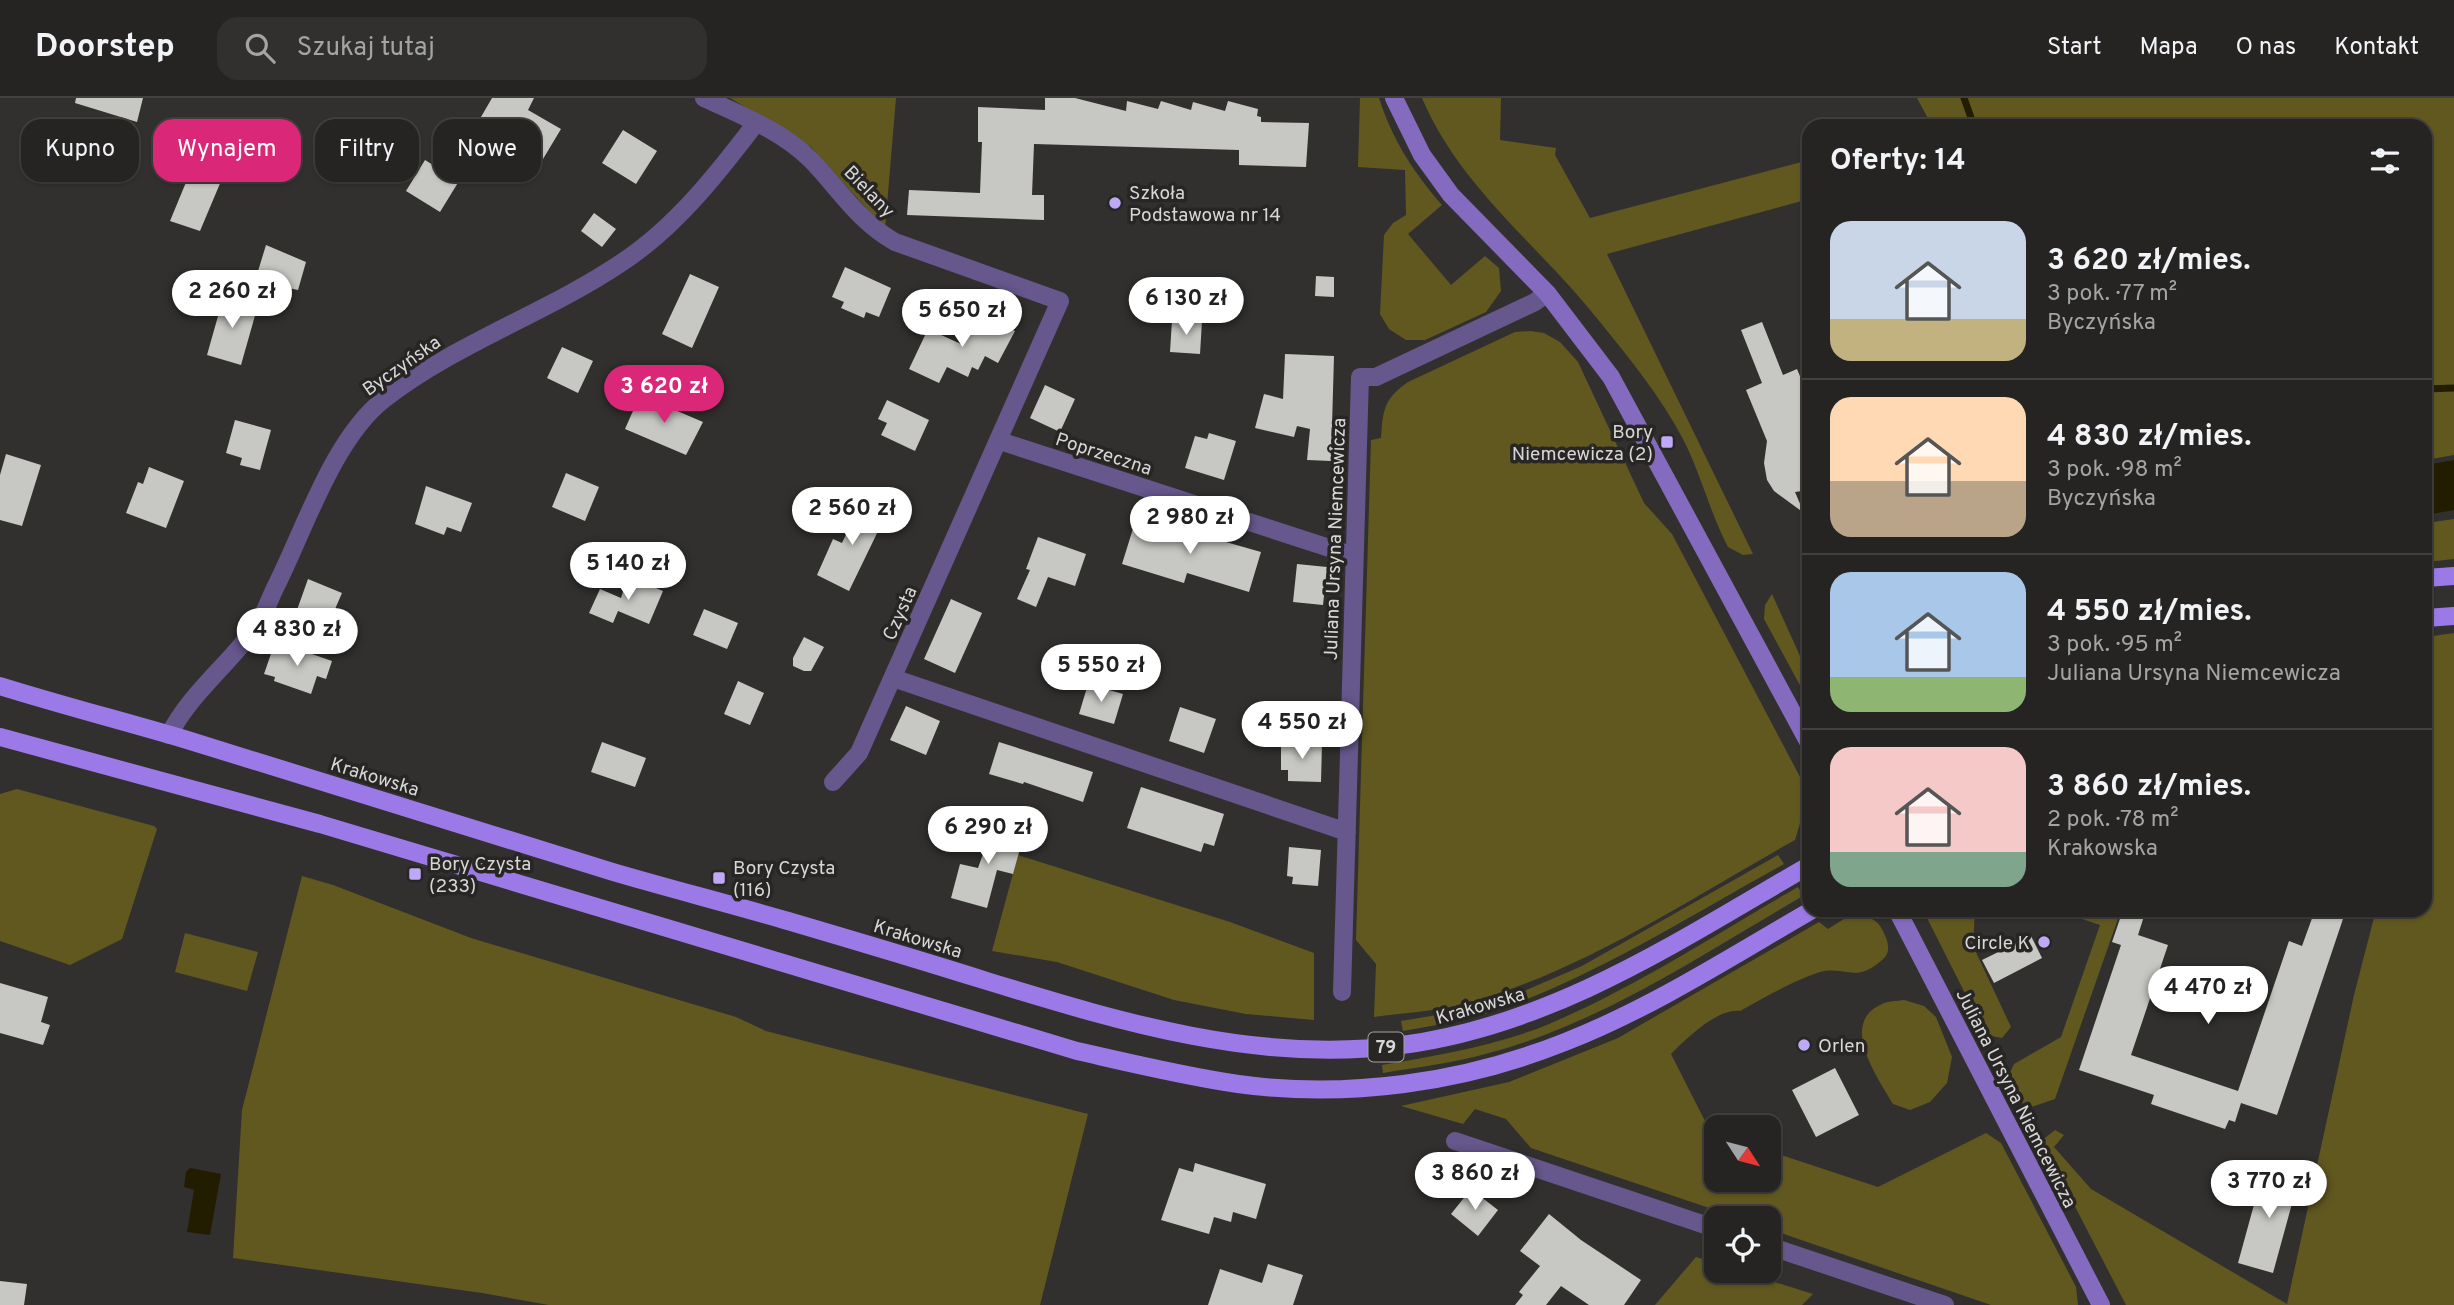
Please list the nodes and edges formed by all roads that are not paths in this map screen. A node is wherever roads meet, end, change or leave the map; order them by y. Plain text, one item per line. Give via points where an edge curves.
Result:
1 (704, 98) edge
2 (1394, 98) edge
3 (756, 123) junction
4 (1547, 293) junction
5 (1060, 301) joint
6 (1000, 441) junction
7 (1354, 556) junction
8 (2454, 576) edge
9 (2432, 578) edge
10 (2454, 616) edge
11 (2432, 618) edge
12 (893, 678) junction
13 (0, 687) edge
14 (1802, 730) edge
15 (169, 735) junction
16 (0, 737) edge
17 (833, 782) dead end
18 (1347, 832) junction
19 (1802, 869) edge
20 (1802, 916) edge
21 (1901, 917) edge
22 (1342, 992) dead end
23 (1455, 1141) dead end
24 (1704, 1224) edge
25 (1781, 1250) edge
26 (1945, 1305) edge
27 (2101, 1305) edge

1 - 3 street, Bielany
2 - 4 street via 1418,148 1451,195
3 - 5 street, Bielany via 810,159 872,229 895,242
3 - 15 street, Byczyńska via 722,168 649,243 564,296 438,363 358,424 337,455 258,624 183,710
4 - 7 street, Juliana Ursyna Niemcewicza via 1376,377 1360,377
4 - 14 street via 1611,377
5 - 6 street, Czysta
6 - 7 street, Poprzeczna
6 - 12 street, Czysta
7 - 18 street, Juliana Ursyna Niemcewicza
8 - 9 main road
10 - 11 main road
12 - 17 street, Czysta via 859,753
12 - 18 street
13 - 15 main road, Krakowska / 79
15 - 19 main road, Krakowska / 79 via 1119,1020 1254,1047 1374,1048 1503,1024 1597,986
16 - 20 main road, 79 via 320,824 1077,1051 1239,1084 1308,1089 1387,1086 1436,1080 1516,1060 1612,1021
18 - 22 street, Juliana Ursyna Niemcewicza
21 - 27 street, Juliana Ursyna Niemcewicza
23 - 24 street
25 - 26 street

